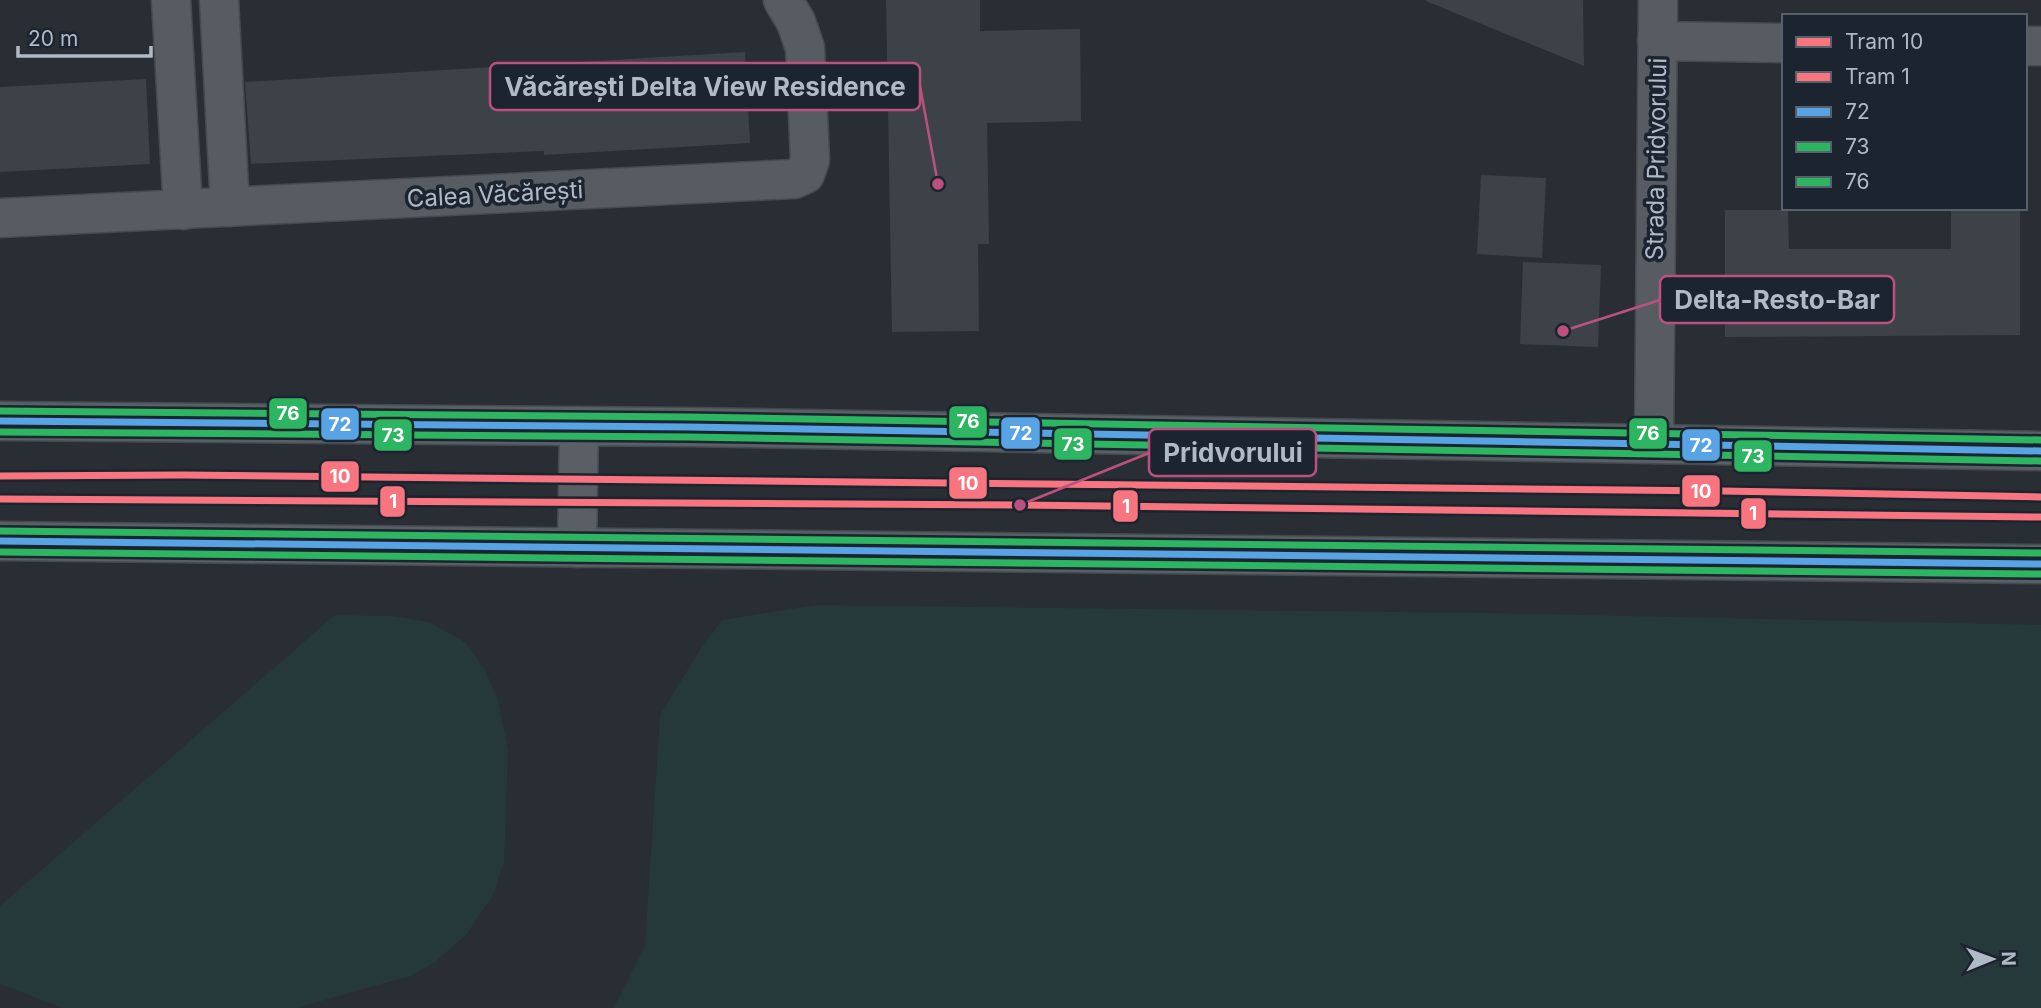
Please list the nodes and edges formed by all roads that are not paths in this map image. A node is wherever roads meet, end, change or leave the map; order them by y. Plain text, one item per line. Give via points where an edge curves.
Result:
1 (171, 0) edge
2 (219, 0) edge
3 (783, 0) edge
4 (1658, 0) edge
5 (1657, 41) junction
6 (1782, 43) edge
7 (230, 207) junction
8 (183, 209) junction
9 (0, 218) edge
10 (0, 421) edge
11 (579, 426) junction
12 (1654, 444) junction
13 (2041, 450) edge
14 (0, 541) edge
15 (577, 548) junction
16 (2041, 564) edge

1 - 8 street
2 - 7 street
3 - 7 street, Calea Văcărești via 805,48 810,160 805,174 794,179
4 - 5 street, Strada Pridvorului
5 - 6 street
5 - 12 street, Strada Pridvorului
7 - 8 street, Calea Văcărești
8 - 9 street, Calea Văcărești
10 - 11 main road
11 - 12 main road
11 - 15 main road
12 - 13 main road
14 - 15 main road
15 - 16 main road

